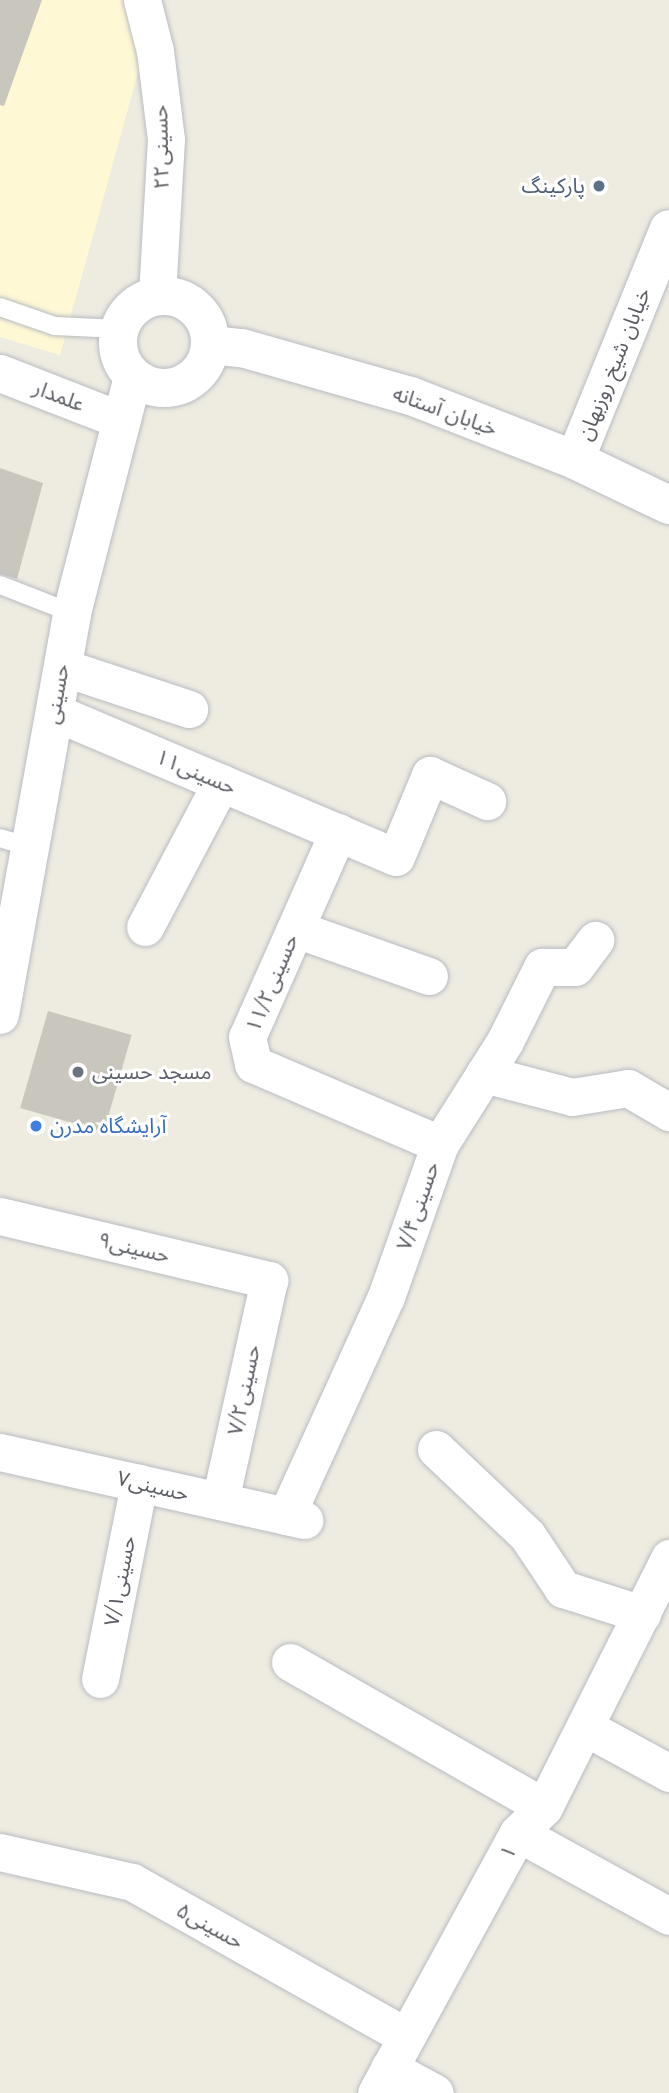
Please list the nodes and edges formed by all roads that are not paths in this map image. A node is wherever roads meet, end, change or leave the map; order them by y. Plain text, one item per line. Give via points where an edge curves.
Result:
1 (142, 0) edge
2 (669, 229) edge
3 (156, 296) junction
4 (0, 307) edge
5 (119, 329) junction
6 (211, 345) junction
7 (0, 373) edge
8 (133, 377) junction
9 (118, 419) junction
10 (575, 460) junction
11 (669, 505) edge
12 (0, 585) edge
13 (72, 612) junction
14 (62, 667) junction
15 (189, 709) dead end
16 (54, 712) junction
17 (221, 783) junction
18 (488, 801) dead end
19 (338, 832) junction
20 (15, 843) edge
21 (145, 927) dead end
22 (296, 929) junction
23 (594, 940) dead end
24 (429, 976) dead end
25 (0, 1015) edge
26 (484, 1074) junction
27 (669, 1112) edge
28 (440, 1144) junction
29 (0, 1216) edge
30 (269, 1280) joint
31 (436, 1449) dead end
32 (0, 1452) edge
33 (139, 1483) junction
34 (220, 1501) junction
35 (295, 1518) joint
36 (669, 1558) edge
37 (642, 1614) junction
38 (290, 1662) dead end
39 (100, 1679) dead end
40 (585, 1727) junction
41 (669, 1773) edge
42 (544, 1807) junction
43 (518, 1833) junction
44 (0, 1852) edge
45 (669, 1916) edge
46 (405, 2036) junction
47 (383, 2081) edge
48 (435, 2093) edge

1 - 3 street, حسینی۲۲ via 156,51 166,139
2 - 10 street, خیابان شیخ روزبهان
3 - 5 street via 140,302
3 - 6 street via 188,302 201,314
4 - 5 lane via 55,326
5 - 8 street via 122,363
6 - 8 street via 200,372 175,387 160,388
6 - 10 street, خیابان آستانه via 242,348 411,396
7 - 9 street, علمدار
8 - 9 street, حسینی
9 - 13 street, حسینی
10 - 11 street, خیابان آستانه
12 - 13 lane
13 - 14 street, حسینی
14 - 15 street
14 - 16 street, حسینی
16 - 17 street, حسینی۱۱
16 - 20 street, حسینی
17 - 19 street, حسینی۱۱
17 - 21 street
18 - 19 street, حسینی۱۱ via 430,775 396,857
19 - 22 street, حسینی۱۱/۲
20 - 25 street, حسینی
22 - 24 street
22 - 28 street, حسینی۱۱/۲ via 247,1038 253,1063
23 - 26 street, حسینی۷/۴ via 575,967 542,967
26 - 27 street via 572,1097 628,1088
26 - 28 street, حسینی۷/۴
28 - 35 street, حسینی۷/۴ via 386,1297
29 - 30 street, حسینی۹
30 - 34 street, حسینی۷/۲
31 - 37 street via 527,1535 563,1589
32 - 33 street, حسینی۷
33 - 34 street, حسینی۷
33 - 39 street, حسینی۷/۱
34 - 35 street, حسینی۷
36 - 37 street, ۱
37 - 40 street, ۱
38 - 42 street
40 - 41 street
40 - 42 street, ۱
42 - 43 street, ۱
43 - 45 street
43 - 46 street, ۱
44 - 46 street, حسینی۵ via 132,1882
46 - 47 street, ۱
47 - 48 street

